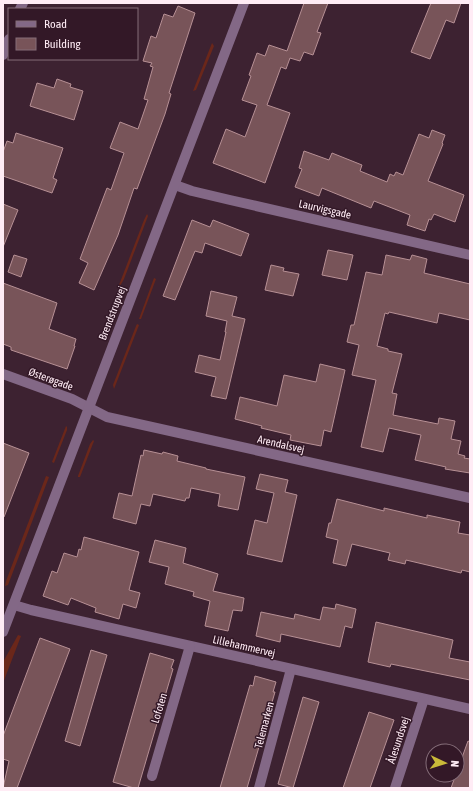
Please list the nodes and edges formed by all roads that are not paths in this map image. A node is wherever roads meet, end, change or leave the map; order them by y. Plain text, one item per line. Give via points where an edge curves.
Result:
1 (244, 3) edge
2 (8, 42) edge
3 (3, 55) edge
4 (175, 185) junction
5 (470, 255) edge
6 (3, 374) edge
7 (89, 408) junction
8 (470, 498) edge
9 (14, 605) junction
10 (5, 621) edge
11 (3, 632) edge
12 (190, 646) junction
13 (292, 669) junction
14 (424, 699) junction
15 (470, 709) edge
16 (152, 776) dead end
17 (259, 788) edge
18 (394, 788) edge

1 - 4 street, Brendstrupvej
2 - 3 street
4 - 5 street, Laurvigsgade
4 - 7 street, Brendstrupvej
6 - 7 street, Østerøgade via 72,399
7 - 8 street, Arendalsvej via 107,417
7 - 9 street, Brendstrupvej
9 - 10 street, Brendstrupvej
9 - 12 street, Lillehammervej
10 - 11 street, Brendstrupvej
12 - 13 street, Lillehammervej
12 - 16 street, Lofoten
13 - 14 street, Lillehammervej
13 - 17 street, Telemarken
14 - 15 street, Lillehammervej
14 - 18 street, Ålesundsvej

